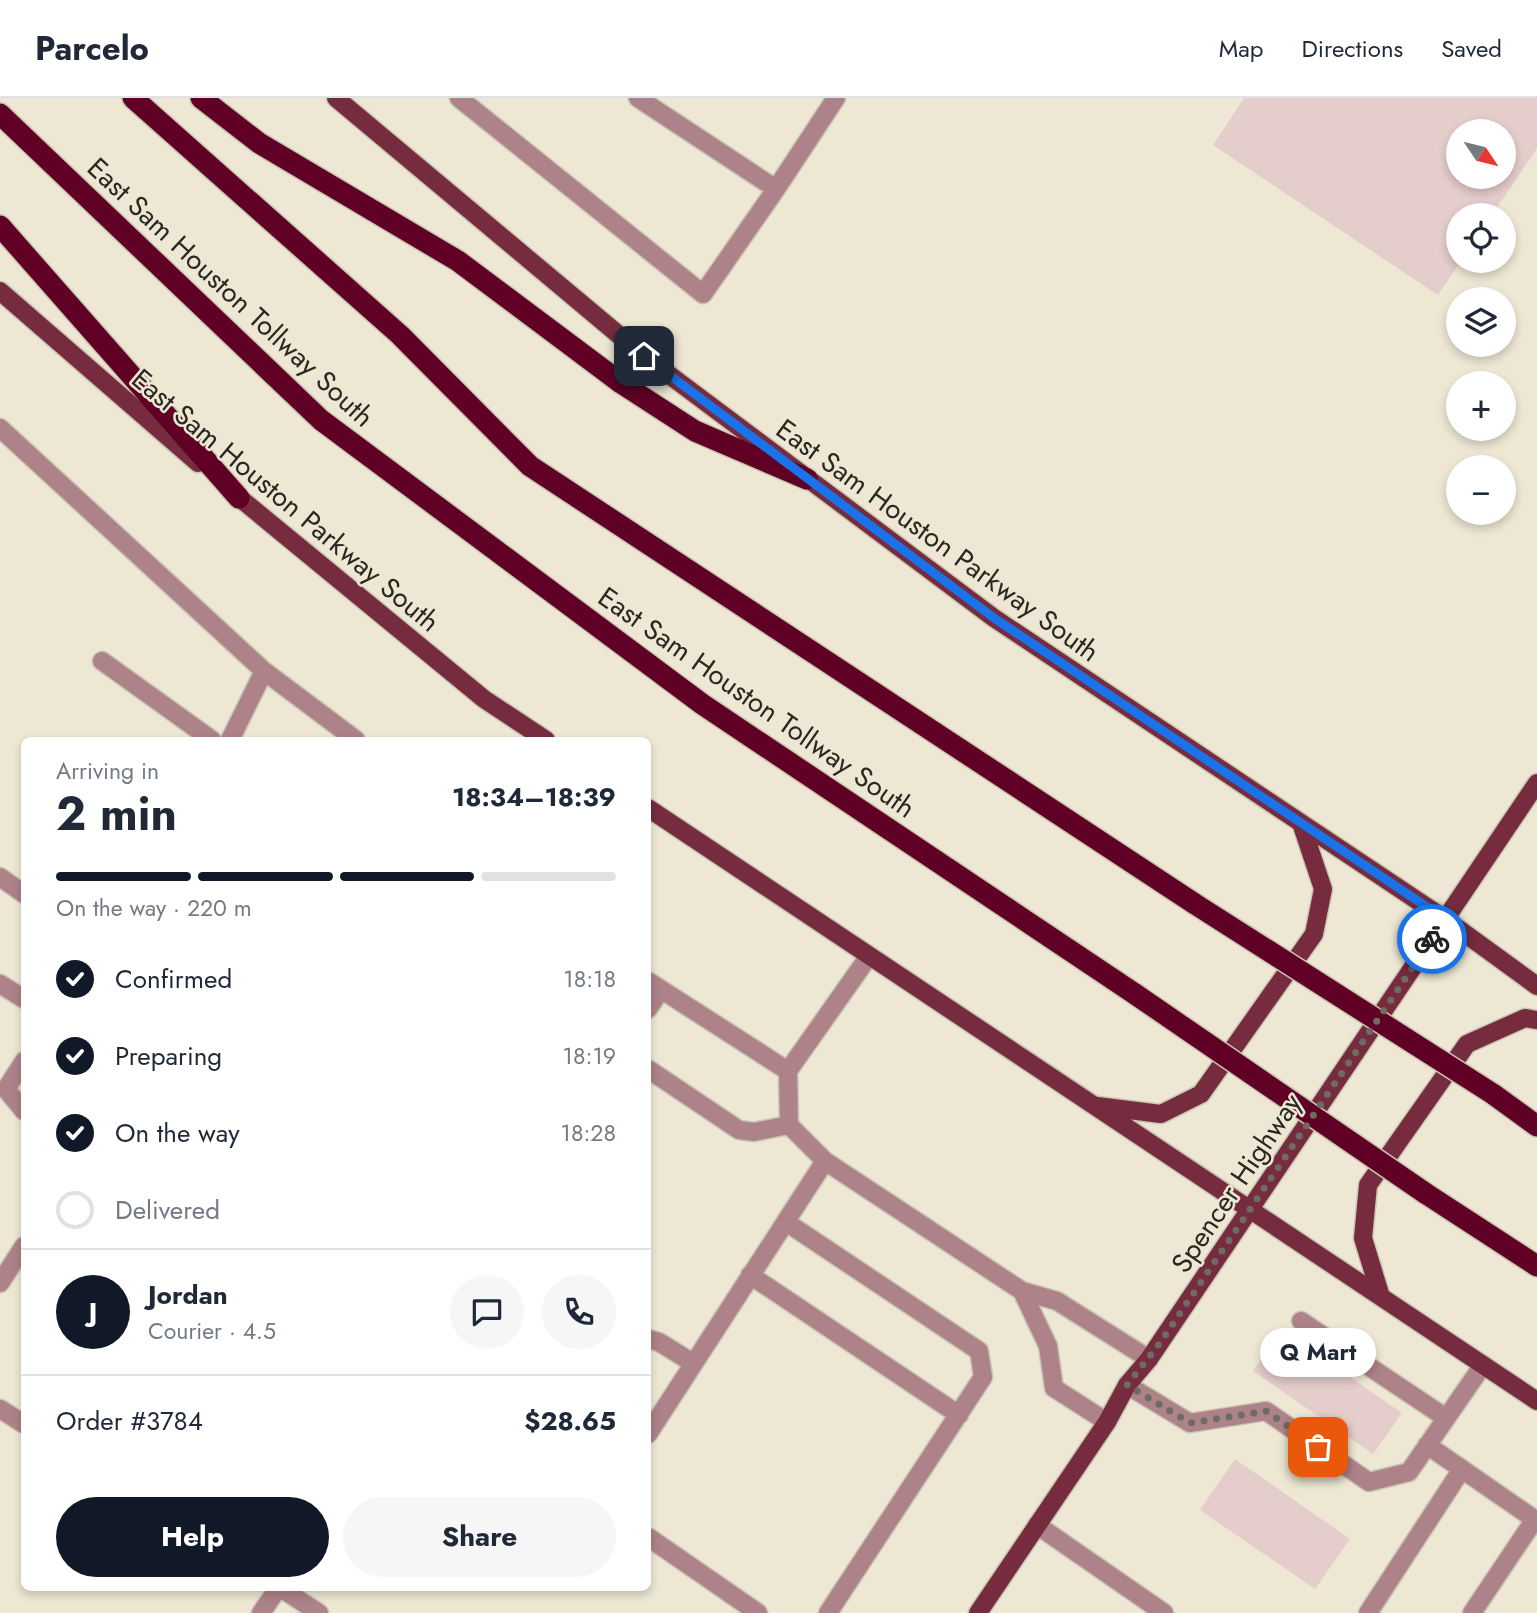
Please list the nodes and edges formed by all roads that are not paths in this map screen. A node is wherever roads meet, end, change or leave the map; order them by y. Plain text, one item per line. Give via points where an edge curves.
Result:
1 (133, 98) edge
2 (201, 98) edge
3 (336, 98) edge
4 (459, 98) edge
5 (638, 98) edge
6 (836, 98) edge
7 (0, 114) edge
8 (776, 189) junction
9 (0, 226) edge
10 (0, 291) edge
11 (0, 428) edge
12 (807, 479) junction
13 (239, 498) junction
14 (102, 661) dead end
15 (264, 671) junction
16 (208, 737) edge
17 (231, 737) edge
18 (352, 737) edge
19 (541, 737) edge
20 (1537, 783) edge
21 (651, 810) edge
22 (1301, 823) junction
23 (0, 877) edge
24 (21, 892) edge
25 (1445, 919) junction
26 (869, 956) junction
27 (0, 984) edge
28 (654, 985) edge
29 (1537, 986) edge
30 (21, 997) edge
31 (1537, 1020) edge
32 (21, 1065) edge
33 (651, 1071) edge
34 (788, 1071) junction
35 (3, 1086) edge
36 (1094, 1106) junction
37 (21, 1107) edge
38 (789, 1125) junction
39 (1537, 1126) edge
40 (825, 1161) junction
41 (1250, 1210) junction
42 (786, 1222) junction
43 (21, 1252) edge
44 (1537, 1266) edge
45 (750, 1275) junction
46 (0, 1283) edge
47 (1022, 1291) junction
48 (1381, 1297) junction
49 (1301, 1321) dead end
50 (651, 1340) edge
51 (1149, 1359) junction
52 (694, 1363) junction
53 (1483, 1365) junction
54 (1127, 1385) junction
55 (1537, 1401) edge
56 (0, 1409) edge
57 (959, 1415) junction
58 (1446, 1418) junction
59 (21, 1422) edge
60 (1107, 1422) junction
61 (651, 1429) edge
62 (1427, 1445) junction
63 (1462, 1469) junction
64 (1536, 1520) edge
65 (1037, 1525) junction
66 (651, 1539) edge
67 (276, 1591) edge
68 (285, 1591) edge
69 (261, 1613) edge
70 (319, 1613) edge
71 (758, 1613) edge
72 (828, 1613) edge
73 (978, 1613) edge
74 (1164, 1613) edge
75 (1368, 1613) edge
76 (1472, 1613) edge

1 - 39 highway, bridge via 400,335 530,466
2 - 12 highway via 259,143 458,261 621,383 695,431
3 - 12 main road, East Sam Houston Parkway South via 644,356
4 - 8 street via 703,294
5 - 8 street
6 - 8 street
7 - 44 highway, East Sam Houston Tollway South, bridge via 321,420 702,704
9 - 13 highway
10 - 13 main road, East Sam Houston Parkway South
11 - 15 street
12 - 22 main road, East Sam Houston Parkway South via 994,618
13 - 19 main road, East Sam Houston Parkway South via 484,699
14 - 16 street
15 - 17 street
15 - 18 street
20 - 25 main road, Spencer Highway
21 - 26 main road
22 - 25 main road, East Sam Houston Parkway South
22 - 36 main road via 1323,889 1314,934 1201,1094 1161,1114
23 - 24 street
25 - 29 main road, East Sam Houston Parkway South
25 - 41 main road, Spencer Highway
26 - 34 street
26 - 36 main road
27 - 30 street
28 - 34 street
31 - 48 main road via 1525,1018 1466,1044 1368,1185 1363,1238
32 - 35 street
33 - 38 street via 739,1130
34 - 38 street
35 - 37 street
36 - 41 main road
38 - 40 street
40 - 42 street
40 - 47 street
41 - 48 main road
41 - 51 main road, Spencer Highway
42 - 45 street
42 - 57 street via 979,1351 984,1377
43 - 46 street
45 - 52 street
45 - 57 street
47 - 51 street via 1057,1301
47 - 60 street via 1048,1346 1054,1388
48 - 53 main road
49 - 58 street
50 - 52 street
51 - 54 main road, Spencer Highway
52 - 61 street
53 - 55 main road
53 - 58 street
54 - 60 main road, Spencer Highway
54 - 62 street via 1190,1423 1266,1411 1369,1482 1409,1472
56 - 59 street
57 - 72 street
58 - 62 street
60 - 65 main road, Spencer Highway
62 - 63 street
63 - 64 street
63 - 75 street
64 - 76 street
65 - 73 main road, Spencer Highway
65 - 74 street
66 - 71 street
67 - 69 street
68 - 70 street

